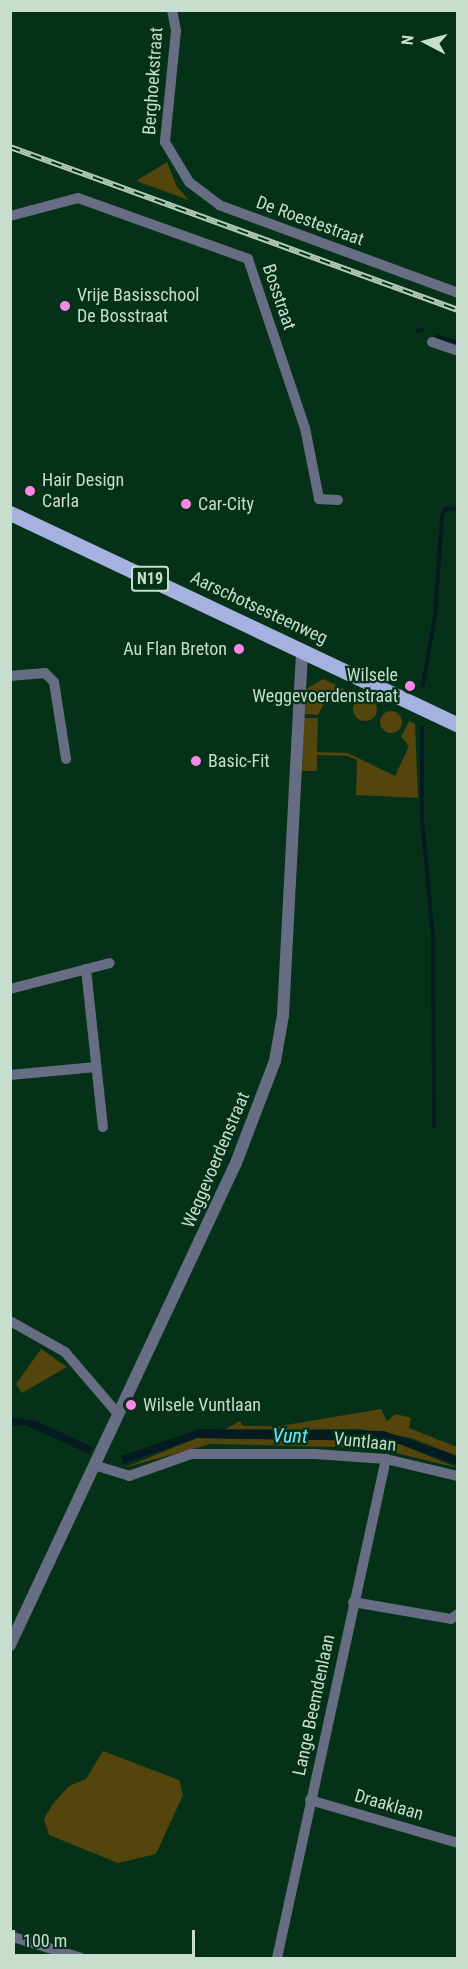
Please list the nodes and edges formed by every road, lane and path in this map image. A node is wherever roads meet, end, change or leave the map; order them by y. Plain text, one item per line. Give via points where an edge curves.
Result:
1 (172, 10) edge
2 (168, 154) joint
3 (10, 216) edge
4 (458, 293) edge
5 (432, 342) dead end
6 (458, 351) edge
7 (338, 500) dead end
8 (10, 513) edge
9 (302, 650) junction
10 (10, 676) edge
11 (458, 725) edge
12 (66, 759) dead end
13 (110, 963) dead end
14 (86, 969) junction
15 (10, 989) edge
16 (96, 1067) junction
17 (10, 1075) edge
18 (103, 1127) dead end
19 (10, 1321) edge
20 (118, 1414) junction
21 (386, 1459) junction
22 (95, 1463) junction
23 (458, 1476) edge
24 (353, 1602) junction
25 (455, 1618) edge
26 (10, 1645) edge
27 (310, 1800) junction
28 (458, 1843) edge
29 (10, 1936) edge
30 (81, 1959) edge
31 (278, 1959) edge

1 - 2 street, Berghoekstraat via 176,31 165,142
2 - 4 street, De Roestestraat via 189,182 219,205
3 - 7 street, Bosstraat via 78,198 248,259 305,428 319,499
5 - 6 street
8 - 9 main road, Aarschotsesteenweg / N19
9 - 11 main road, Aarschotsesteenweg / N19
9 - 20 street, Weggevoerdenstraat via 296,685 283,1015 275,1061 236,1163
10 - 12 street via 40,673 52,678
13 - 14 street
14 - 15 street
14 - 16 street
16 - 17 street
16 - 18 street
19 - 20 street via 65,1352
20 - 22 street, Weggevoerdenstraat
21 - 22 street, Vuntlaan via 209,1452 120,1476
21 - 23 street, Vuntlaan
21 - 24 street, Lange Beemdenlaan
22 - 26 street, Weggevoerdenstraat
24 - 25 street
24 - 27 street, Lange Beemdenlaan
27 - 28 street, Draaklaan
27 - 31 street, Lange Beemdenlaan
29 - 30 street

